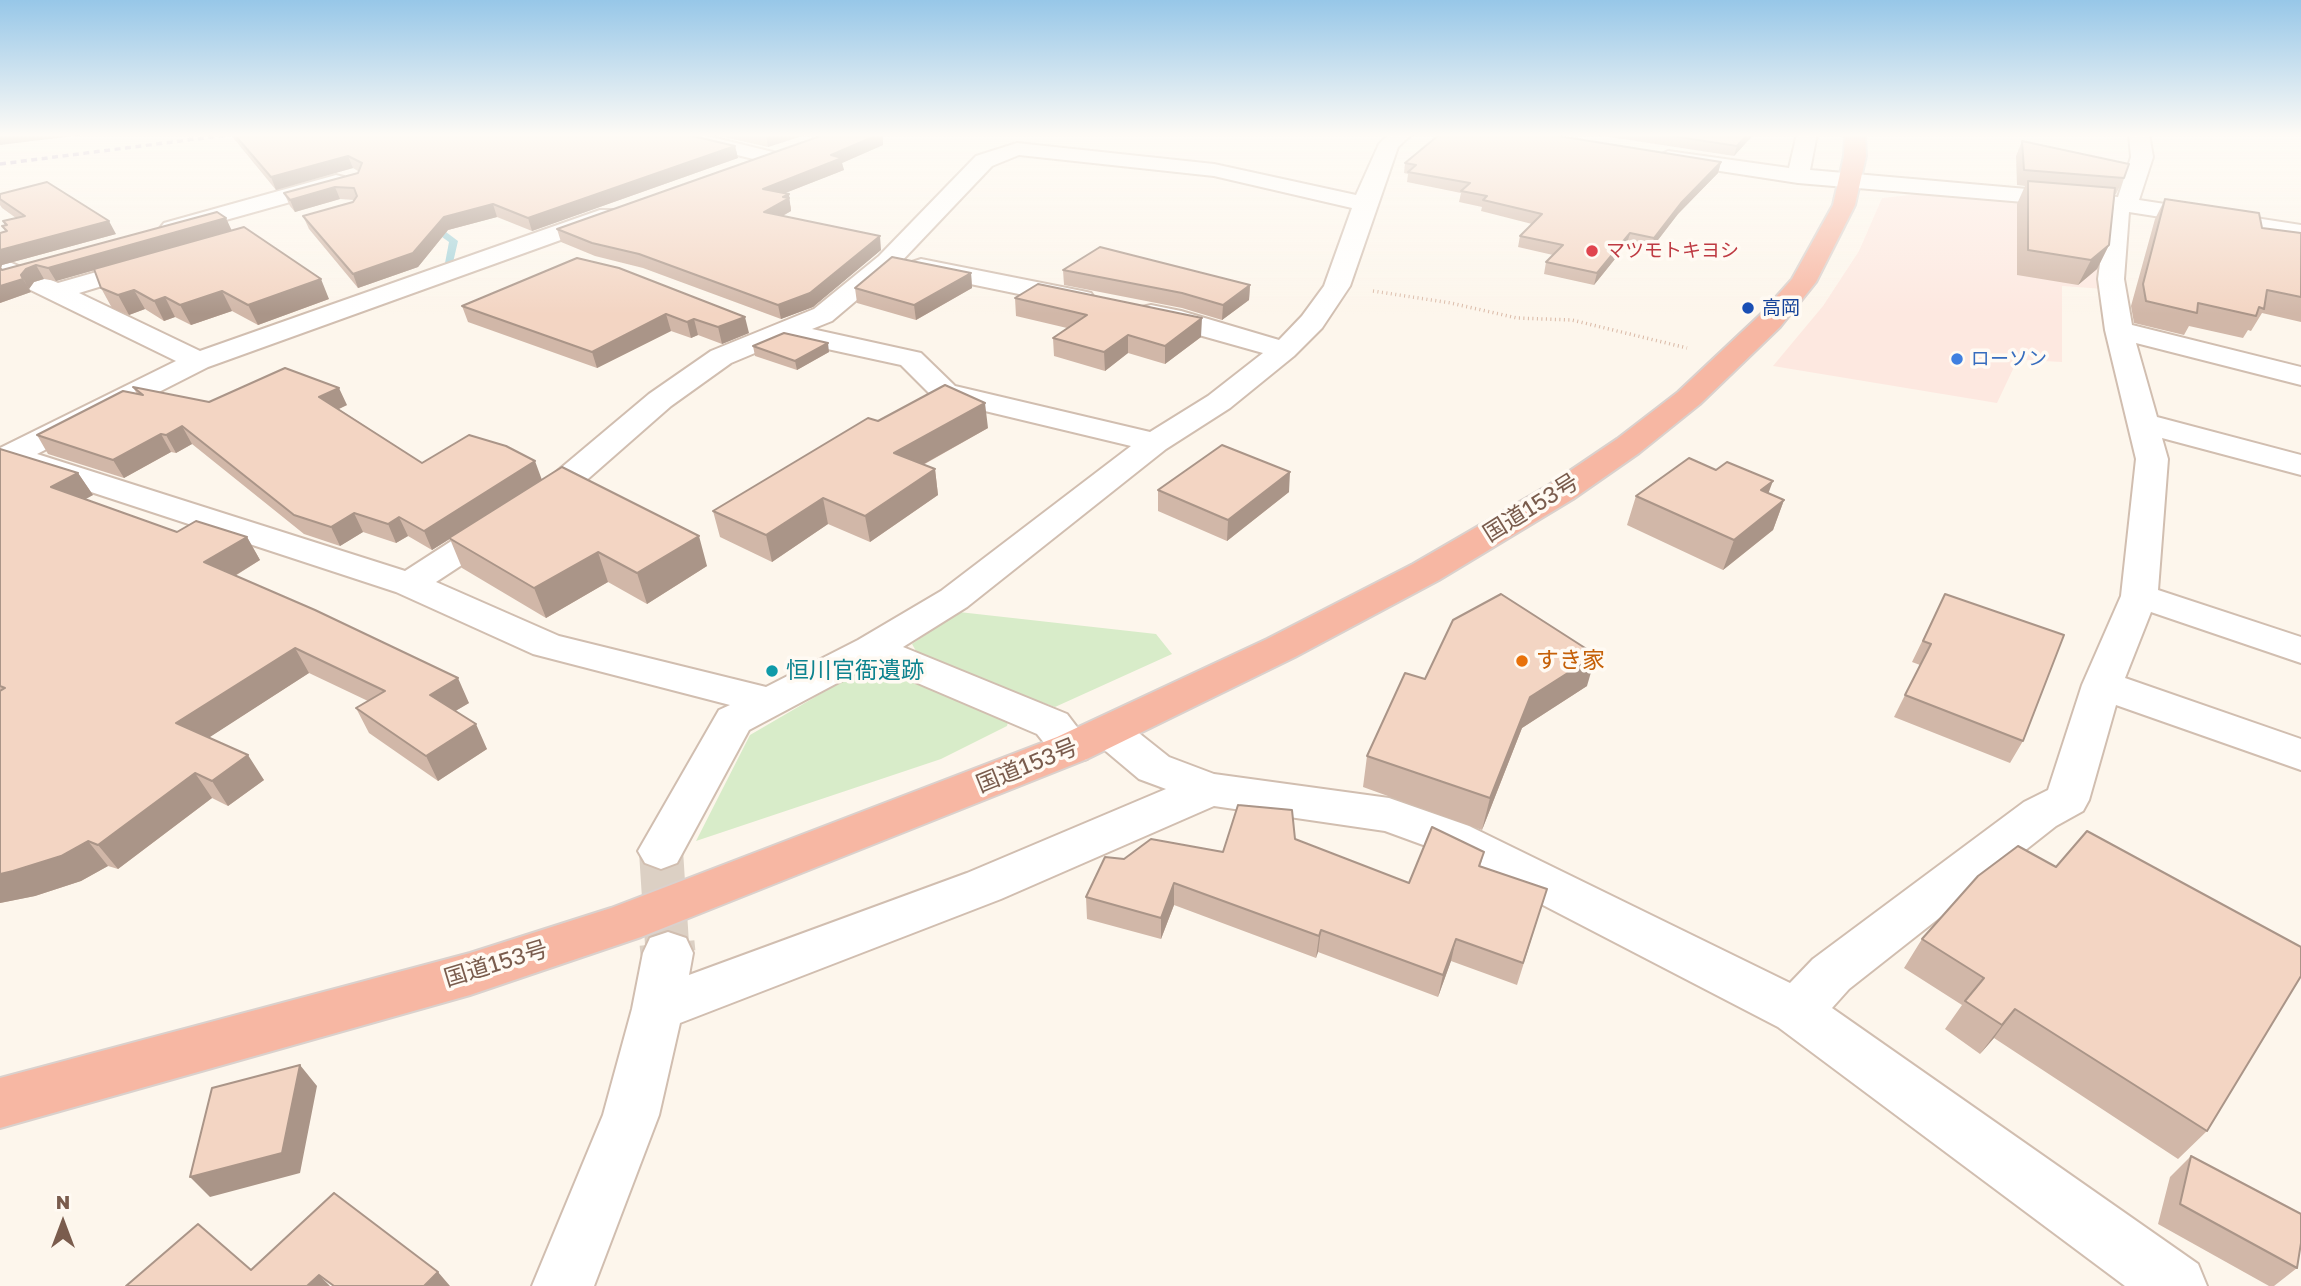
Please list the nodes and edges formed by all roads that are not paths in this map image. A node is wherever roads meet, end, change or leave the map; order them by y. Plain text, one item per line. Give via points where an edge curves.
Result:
1 (296, 194) edge
2 (952, 194) edge
3 (1320, 194) edge
4 (1368, 194) edge
5 (1847, 194) edge
6 (2005, 194) edge
7 (2131, 194) edge
8 (1364, 204) junction
9 (2124, 204) junction
10 (627, 208) edge
11 (2301, 232) edge
12 (144, 236) edge
13 (516, 247) junction
14 (171, 258) edge
15 (565, 258) dead end
16 (888, 261) junction
17 (51, 262) edge
18 (6, 269) edge
19 (54, 293) junction
20 (1101, 303) edge
21 (1128, 308) edge
22 (746, 320) edge
23 (2119, 330) junction
24 (785, 331) junction
25 (1284, 350) junction
26 (198, 361) junction
27 (2301, 376) edge
28 (2143, 423) junction
29 (1155, 442) junction
30 (5, 457) edge
31 (2301, 465) edge
32 (409, 584) junction
33 (2139, 596) junction
34 (872, 649) junction
35 (2301, 650) edge
36 (2102, 685) junction
37 (768, 701) junction
38 (1091, 740) junction
39 (2301, 755) edge
40 (1210, 789) junction
41 (661, 850) tunnel mouth
42 (668, 954) tunnel mouth
43 (658, 1009) junction
44 (1796, 1011) junction
45 (0, 1103) edge
46 (563, 1286) edge
47 (2176, 1286) edge

1 - 12 street
2 - 16 street
3 - 8 street
4 - 8 street
5 - 38 highway, 国道153号 via 1803,282 1770,321 1732,360 1638,438 1561,492 1426,572
6 - 9 street
7 - 9 street
8 - 25 street via 1338,286
9 - 11 street
9 - 23 street via 2118,209 2111,279
10 - 13 street
13 - 15 street
13 - 26 street
14 - 19 street
16 - 20 street
16 - 24 street via 822,315
17 - 18 street
18 - 19 street
19 - 26 street
21 - 25 street via 1181,318
22 - 24 street
23 - 27 street
23 - 28 street
24 - 29 street via 911,359 945,393
24 - 32 street via 721,358 660,400 561,485
25 - 29 street via 1219,402
26 - 30 street
28 - 31 street
28 - 33 street via 2152,459
29 - 34 street via 954,599
30 - 32 street
32 - 37 street via 547,645
33 - 35 street
33 - 36 street
34 - 37 street
34 - 38 street
36 - 39 street
36 - 44 street via 2067,800 2039,814 1831,974
37 - 41 street via 734,720
38 - 40 street
38 - 45 highway, 国道153号 via 624,923 470,974
40 - 43 street via 984,886
40 - 44 street via 1389,815 1453,838
42 - 43 street
43 - 46 street via 631,1115
44 - 47 street

